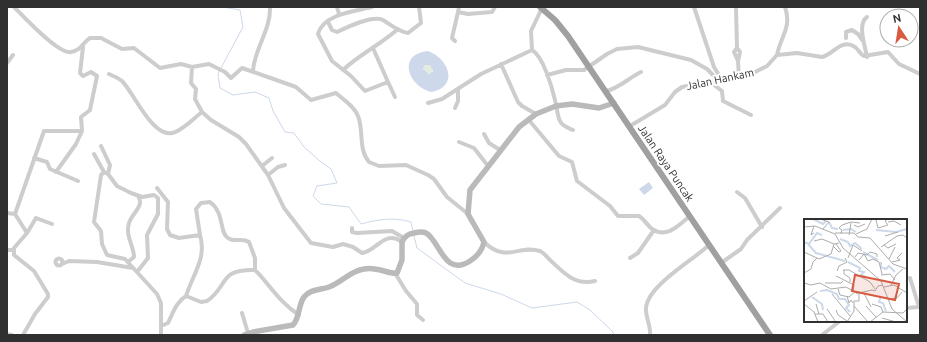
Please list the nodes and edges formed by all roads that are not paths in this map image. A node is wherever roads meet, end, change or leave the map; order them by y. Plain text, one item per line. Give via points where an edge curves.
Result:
1 (14, 7) edge
2 (270, 7) edge
3 (337, 7) edge
4 (372, 7) edge
5 (419, 7) edge
6 (459, 7) edge
7 (495, 7) edge
8 (694, 7) edge
9 (736, 7) edge
10 (785, 7) edge
11 (359, 8) edge
12 (541, 8) edge
13 (458, 12) junction
14 (339, 14) junction
15 (867, 17) dead end
16 (328, 22) junction
17 (398, 29) junction
18 (846, 38) dead end
19 (455, 41) dead end
20 (865, 46) junction
21 (83, 47) junction
22 (373, 48) junction
23 (532, 50) junction
24 (14, 55) dead end
25 (777, 55) junction
26 (867, 56) junction
27 (7, 63) edge
28 (501, 64) junction
29 (192, 67) junction
30 (590, 67) junction
31 (343, 70) junction
32 (253, 71) junction
33 (641, 72) dead end
34 (109, 74) dead end
35 (920, 74) edge
36 (547, 75) junction
37 (739, 78) junction
38 (720, 80) junction
39 (388, 82) junction
40 (710, 82) junction
41 (458, 89) junction
42 (606, 91) junction
43 (395, 97) dead end
44 (428, 103) dead end
45 (614, 103) junction
46 (556, 106) junction
47 (455, 108) dead end
48 (202, 112) junction
49 (536, 114) junction
50 (751, 115) dead end
51 (528, 119) junction
52 (630, 126) junction
53 (573, 130) dead end
54 (80, 131) junction
55 (484, 134) dead end
56 (459, 142) dead end
57 (101, 146) dead end
58 (500, 150) junction
59 (94, 154) dead end
60 (34, 158) junction
61 (272, 158) dead end
62 (285, 165) dead end
63 (262, 166) junction
64 (488, 166) junction
65 (56, 172) junction
66 (106, 173) junction
67 (268, 175) junction
68 (78, 182) dead end
69 (157, 188) dead end
70 (737, 192) dead end
71 (138, 196) junction
72 (780, 208) dead end
73 (7, 213) edge
74 (15, 214) junction
75 (468, 214) junction
76 (690, 216) junction
77 (52, 224) dead end
78 (352, 228) dead end
79 (762, 228) junction
80 (654, 230) junction
81 (27, 233) junction
82 (200, 235) junction
83 (403, 240) junction
84 (484, 242) junction
85 (709, 245) junction
86 (7, 250) edge
87 (13, 250) junction
88 (630, 258) dead end
89 (128, 262) junction
90 (721, 263) junction
91 (62, 264) dead end
92 (136, 270) junction
93 (254, 270) junction
94 (395, 273) junction
95 (910, 278) dead end
96 (595, 281) dead end
97 (186, 296) junction
98 (919, 307) edge
99 (907, 308) edge
100 (242, 313) dead end
101 (299, 315) junction
102 (423, 320) dead end
103 (839, 322) edge
104 (161, 326) junction
105 (260, 333) edge
106 (7, 334) edge
107 (246, 334) edge
108 (12, 335) edge
109 (23, 335) edge
110 (161, 335) edge
111 (650, 335) edge
112 (770, 335) edge
113 (822, 335) edge

1 - 21 street via 47,40 64,52
2 - 32 street via 269,20 254,60
3 - 14 street
4 - 11 street
5 - 17 street via 419,25 408,33
6 - 13 street
7 - 13 street via 491,13
8 - 38 street
9 - 37 street via 737,48 734,56 738,61
10 - 25 street via 787,27
11 - 14 street
12 - 23 street via 531,31
12 - 30 highway, Jalan Raya Puncak via 561,26
13 - 19 street via 452,38
14 - 16 street
15 - 20 street via 862,26
16 - 17 street via 335,32 376,19
16 - 31 street via 319,30 319,35 332,61
17 - 22 street
18 - 20 street via 847,32 854,31
20 - 26 street
21 - 29 street via 88,39 99,38 120,48 136,49 159,67 181,64
21 - 54 street via 80,74 83,76 91,72 97,76 90,110 82,117
22 - 31 street
22 - 39 street
23 - 28 street
23 - 36 street via 537,53
24 - 27 street
25 - 26 street via 797,53 822,57 845,44
25 - 37 street, Jalan Hankam via 764,68
26 - 35 street via 887,52 899,64
28 - 41 street
28 - 49 street via 518,102
29 - 32 street via 209,64 231,78 241,68
29 - 48 street via 191,83 196,90 195,100
30 - 36 street
30 - 38 street via 617,49 638,47 691,60
30 - 42 highway, Jalan Raya Puncak
31 - 39 street via 365,91
32 - 75 street via 297,88 311,100 336,94 349,104 358,117 363,150 369,162 379,166 406,165 428,175 447,197
33 - 42 street
34 - 48 street via 123,82 140,108 161,132 176,132
36 - 46 street
37 - 38 street, Jalan Hankam
38 - 40 street, Jalan Hankam
39 - 43 street
40 - 50 street via 722,91 723,101
40 - 52 street, Jalan Hankam via 680,88 665,105
41 - 44 street via 442,99
41 - 47 street
42 - 45 highway, Jalan Raya Puncak
45 - 46 main road via 599,108 572,104
45 - 52 highway, Jalan Raya Puncak
46 - 49 main road
46 - 53 street via 561,123
48 - 63 street via 241,138
49 - 51 main road
51 - 58 main road
51 - 80 street via 559,156 572,162 578,182 610,206 618,216 639,216
52 - 76 highway, Jalan Raya Puncak
54 - 60 street via 45,131
54 - 65 street via 74,147
55 - 58 street via 489,143
56 - 64 street via 474,148
57 - 66 street via 110,165
58 - 64 main road
59 - 66 street
60 - 65 street via 47,163 50,169
60 - 74 street
61 - 63 street
62 - 67 street
63 - 67 street
64 - 75 main road via 471,187
65 - 68 street
66 - 71 street via 117,186
66 - 89 street via 101,175 94,222 101,231 102,244 107,254
67 - 83 street via 284,208 312,243 334,247 343,244 364,253 387,238
69 - 82 street via 168,202 169,234 179,238
70 - 79 street via 745,198
71 - 89 street via 140,205 128,226 134,256
71 - 92 street via 156,195 159,205 156,218 147,235 148,258
72 - 79 street
73 - 74 street
74 - 81 street
75 - 84 main road
76 - 80 street via 670,232
76 - 85 highway, Jalan Raya Puncak
77 - 81 street via 36,218
78 - 83 street via 352,232 357,233 392,231
79 - 90 street via 747,240 742,248
80 - 88 street via 638,253
81 - 87 street
82 - 93 street via 196,209 200,203 208,202 219,212 223,234 226,237 249,242 255,258
82 - 97 street via 202,254
83 - 84 main road via 410,233 428,234 441,255 456,265 466,264 477,256
83 - 94 main road via 401,264
84 - 96 street via 501,253 529,250 541,252 567,276 582,282
85 - 90 highway, Jalan Raya Puncak
85 - 111 street via 663,281 652,294 646,308
86 - 87 street
87 - 109 street via 16,258 34,271 48,294
89 - 92 street
90 - 112 highway, Jalan Raya Puncak
91 - 92 street via 69,261 94,262
92 - 104 street via 160,299
93 - 97 street via 231,273 206,302
93 - 101 street via 274,289 280,301
94 - 101 main road via 373,268 353,272 332,286 306,295
94 - 102 street via 416,303 417,314
95 - 98 street
97 - 104 street via 179,301 168,323
98 - 99 street
100 - 107 street
101 - 105 main road via 292,326
103 - 113 street
104 - 110 street
105 - 107 main road
106 - 108 street

